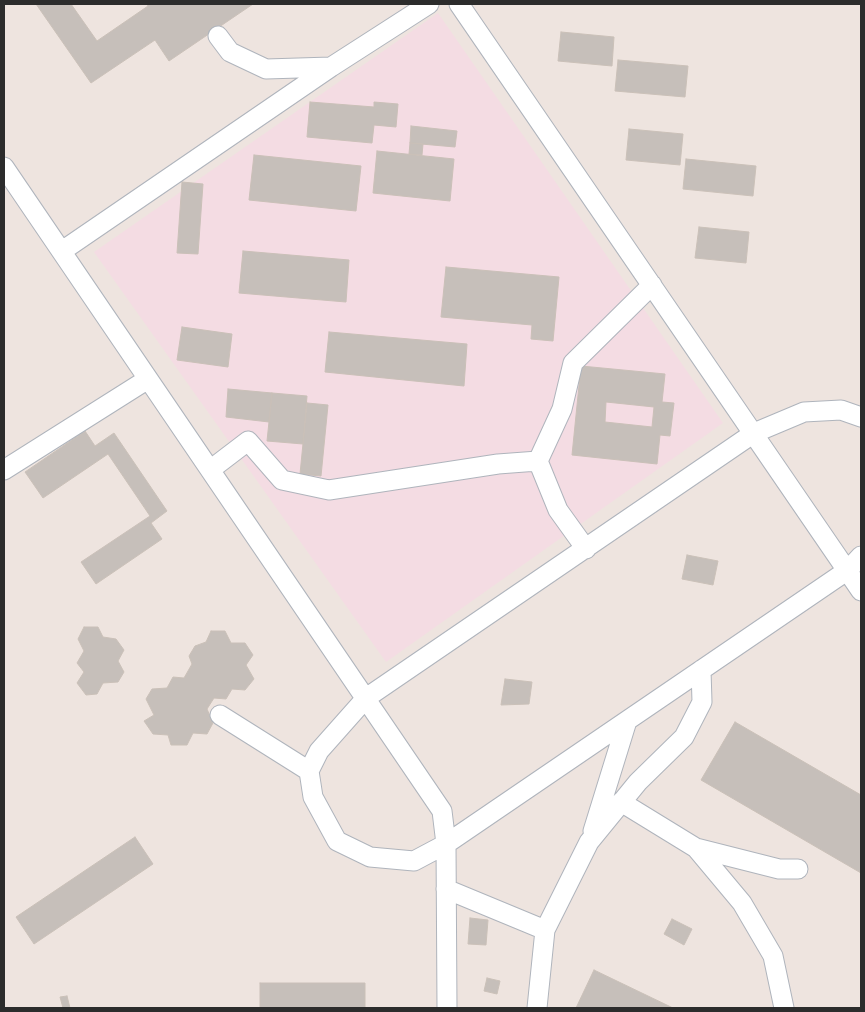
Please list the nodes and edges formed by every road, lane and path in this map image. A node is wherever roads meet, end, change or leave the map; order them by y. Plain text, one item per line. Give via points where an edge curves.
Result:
1 (429, 4) edge
2 (459, 4) edge
3 (218, 36) dead end
4 (330, 67) junction
5 (4, 167) edge
6 (62, 251) junction
7 (652, 285) junction
8 (148, 379) junction
9 (861, 417) edge
10 (754, 433) junction
11 (538, 461) junction
12 (4, 470) edge
13 (210, 470) junction
14 (586, 549) junction
15 (861, 556) edge
16 (848, 570) junction
17 (861, 591) edge
18 (701, 670) junction
19 (366, 698) junction
20 (220, 715) dead end
21 (627, 721) junction
22 (309, 771) junction
23 (621, 802) junction
24 (589, 842) junction
25 (446, 844) junction
26 (696, 848) junction
27 (798, 869) dead end
28 (446, 889) junction
29 (545, 930) junction
30 (448, 1008) edge
31 (537, 1008) edge
32 (784, 1008) edge

1 - 4 street
2 - 7 street
3 - 4 street via 230,52 266,69
4 - 6 street
5 - 6 street
6 - 8 street
7 - 10 street
7 - 11 street via 573,363 562,409
8 - 12 street
8 - 13 street
9 - 10 street via 841,410 804,412
10 - 14 street
10 - 16 street
11 - 13 street via 498,464 329,490 282,480 248,441
11 - 14 street via 558,510
13 - 19 street
14 - 19 street
15 - 16 street
16 - 17 street
16 - 18 street
18 - 21 street
18 - 23 street via 702,702 684,737
19 - 22 street via 319,751
19 - 25 street via 442,812
20 - 22 street
21 - 24 street
21 - 25 street
22 - 25 street via 313,797 337,841 370,858 414,861
23 - 24 street
23 - 26 street
24 - 29 street
25 - 28 street
26 - 27 street via 779,869
26 - 32 street via 742,903 773,956
28 - 29 street
28 - 30 street
29 - 31 street

